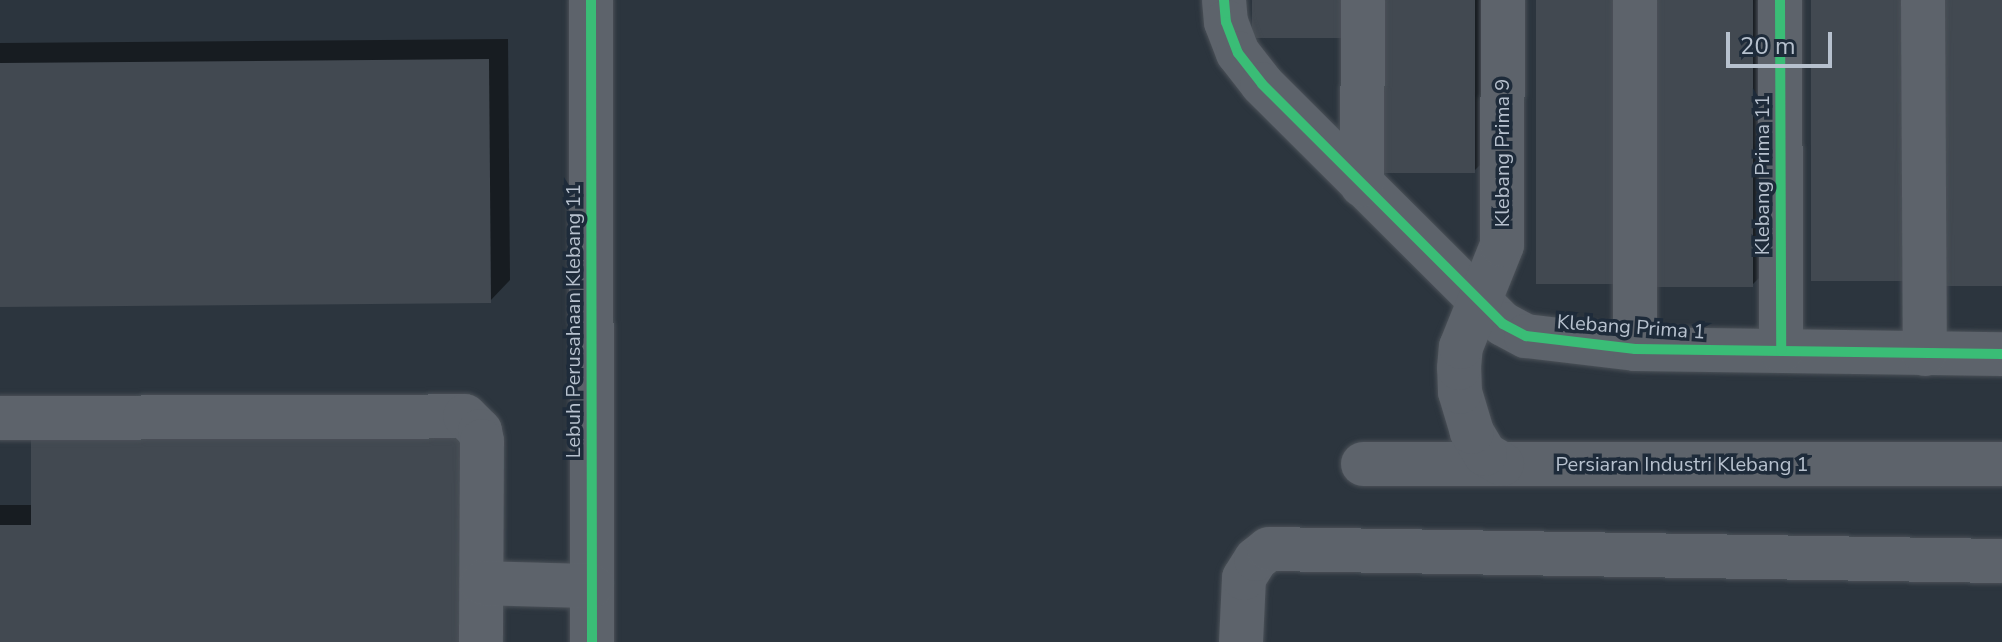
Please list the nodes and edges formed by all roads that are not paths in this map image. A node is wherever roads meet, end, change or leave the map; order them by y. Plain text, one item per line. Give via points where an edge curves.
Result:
1 (591, 0) edge
2 (1224, 0) edge
3 (1363, 0) edge
4 (1503, 0) edge
5 (1635, 0) edge
6 (1780, 0) edge
7 (1923, 0) edge
8 (1362, 185) junction
9 (1479, 301) junction
10 (1635, 349) junction
11 (1781, 351) junction
12 (1925, 354) junction
13 (2002, 354) edge
14 (0, 418) edge
15 (1363, 464) dead end
16 (1502, 464) junction
17 (2002, 464) edge
18 (2002, 561) edge
19 (482, 583) junction
20 (592, 586) junction
21 (481, 642) edge
22 (592, 642) edge
23 (1241, 642) edge

1 - 20 street, Lebuh Perusahaan Klebang 11
2 - 8 street, Klebang Prima 1 via 1238,53
3 - 8 street
4 - 9 street, Klebang Prima 9 via 1502,245
5 - 10 street
6 - 11 street, Klebang Prima 11
7 - 12 street
8 - 9 street, Klebang Prima 1
9 - 10 street, Klebang Prima 1 via 1503,324 1526,336
9 - 16 street, Klebang Prima 9 via 1461,347 1460,392 1472,432 1485,454
10 - 11 street, Klebang Prima 1
11 - 12 street, Klebang Prima 1
12 - 13 street, Klebang Prima 1
14 - 19 street via 465,416 474,422 482,441
15 - 16 street, Persiaran Industri Klebang 1
16 - 17 street, Persiaran Industri Klebang 1
18 - 23 street via 1269,549 1244,578
19 - 20 street
19 - 21 street
20 - 22 street, Lebuh Perusahaan Klebang 11

